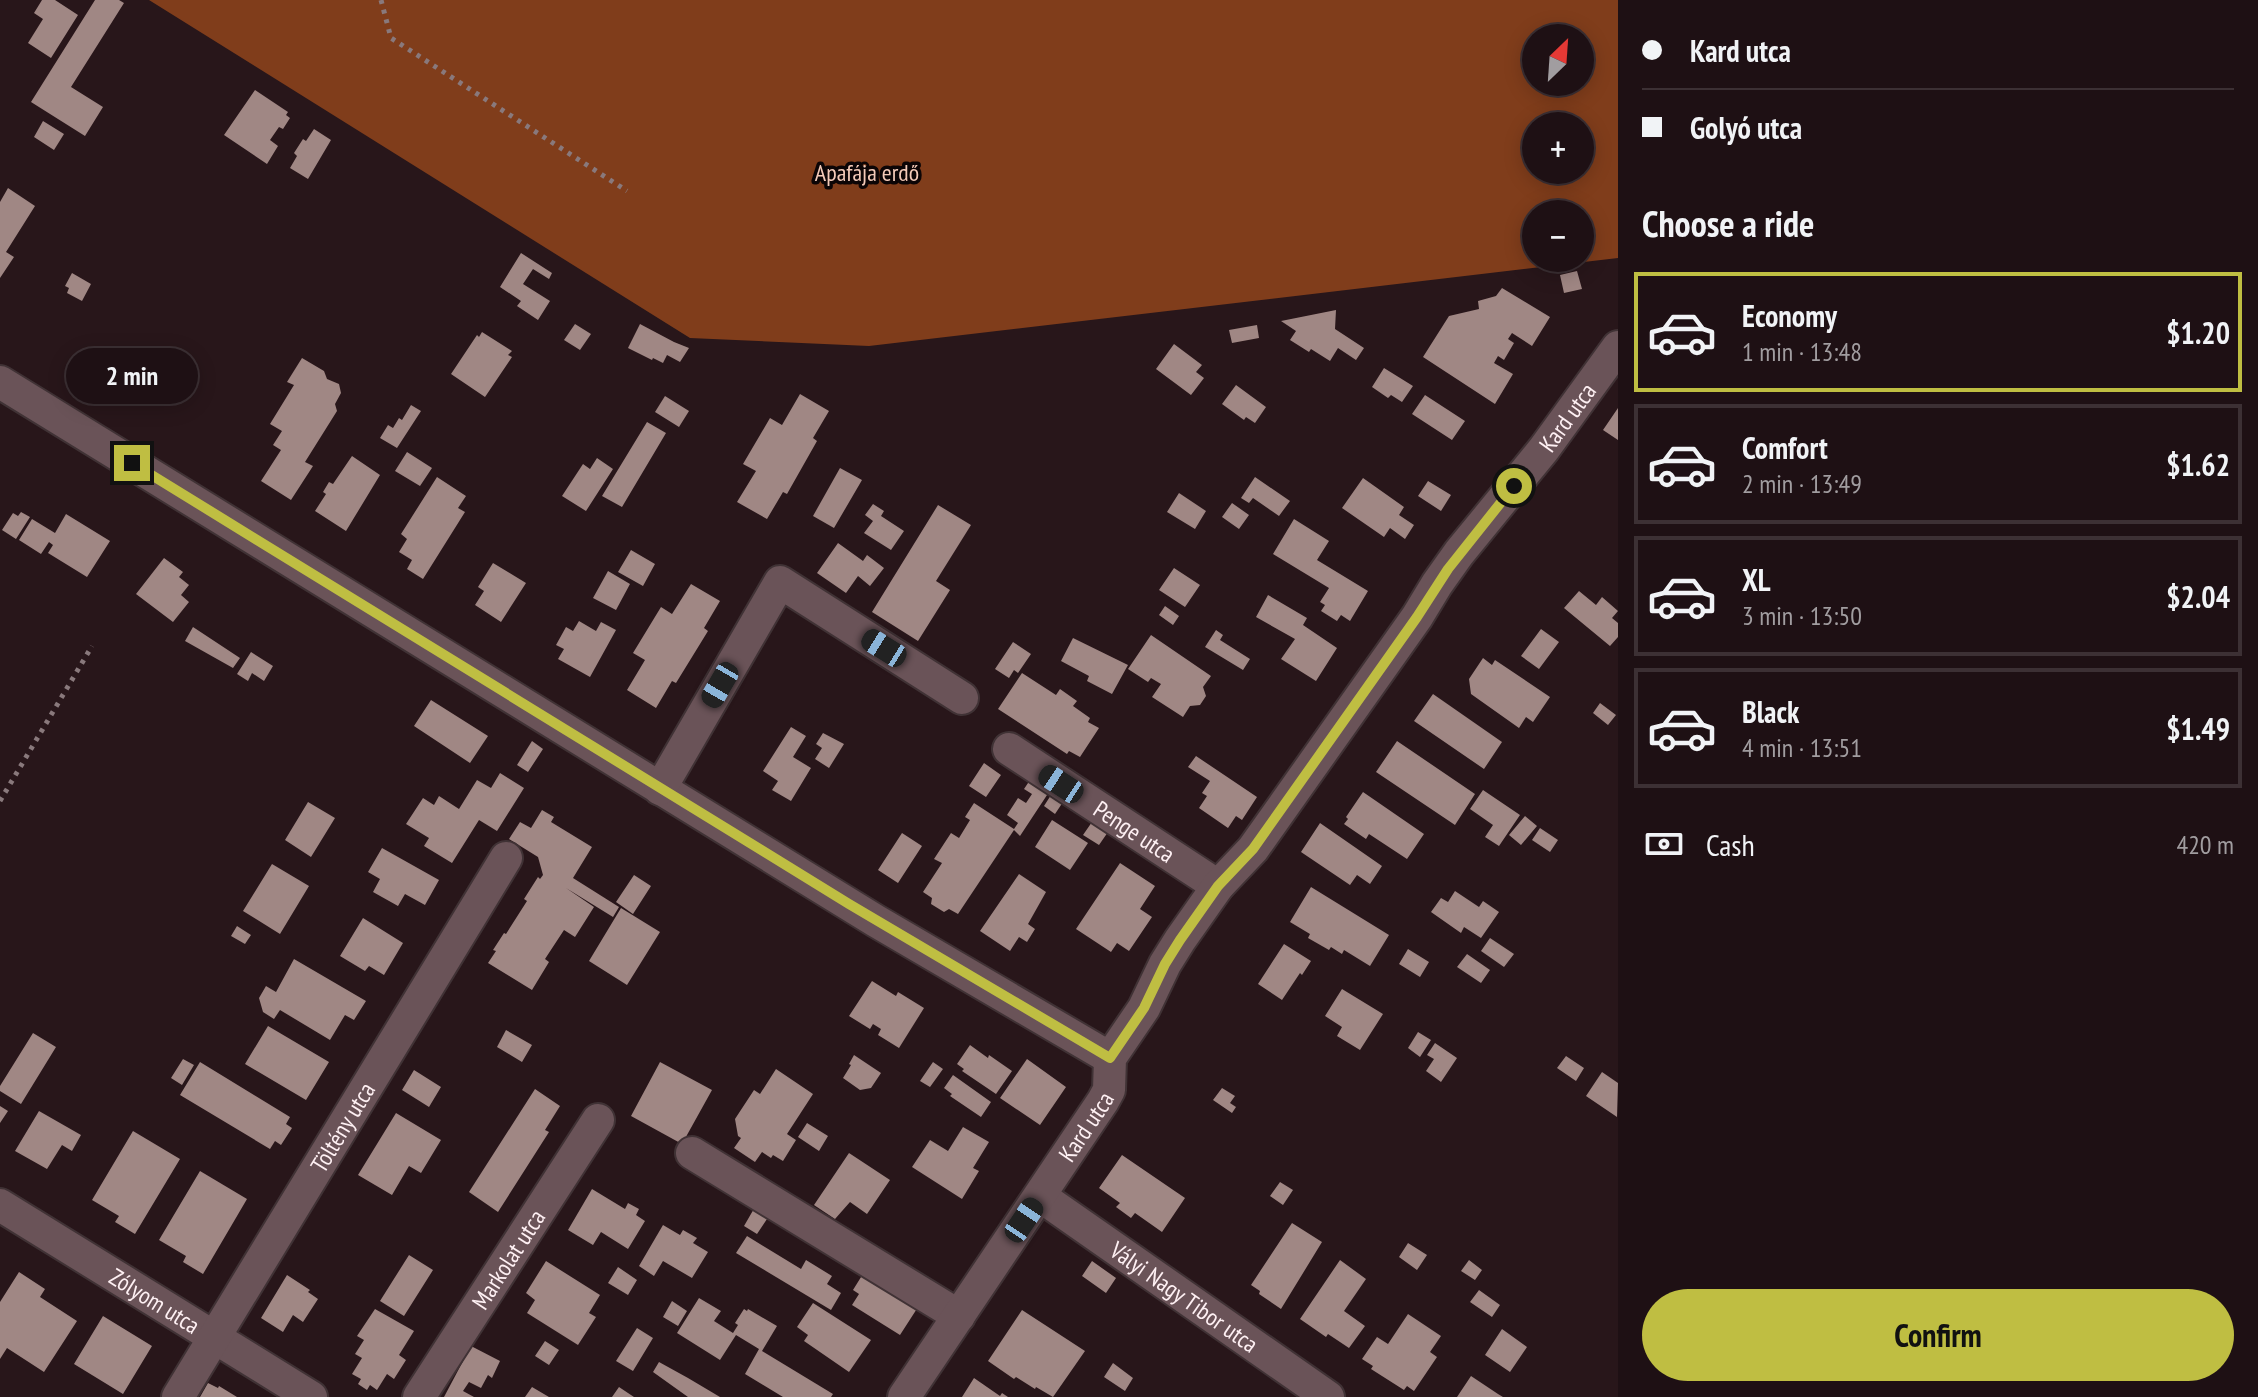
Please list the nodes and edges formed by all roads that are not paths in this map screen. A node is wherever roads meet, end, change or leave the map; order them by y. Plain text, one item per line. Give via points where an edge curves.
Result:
1 (1618, 347) edge
2 (0, 382) edge
3 (962, 698) dead end
4 (1009, 749) dead end
5 (660, 789) junction
6 (506, 858) dead end
7 (1218, 886) junction
8 (1110, 1058) junction
9 (598, 1120) dead end
10 (692, 1153) dead end
11 (1040, 1196) junction
12 (0, 1205) edge
13 (959, 1316) junction
14 (215, 1338) junction
15 (178, 1397) edge
16 (311, 1397) edge
17 (419, 1397) edge
18 (904, 1397) edge
19 (1328, 1397) edge

1 - 7 street, Kard utca via 1444,574 1253,849
2 - 5 street
3 - 5 street via 780,582
4 - 7 street, Penge utca
5 - 8 street
6 - 14 street, Töltény utca
7 - 8 street, Kard utca
8 - 11 street, Kard utca via 1109,1090
9 - 17 street, Markolat utca
10 - 13 street
11 - 13 street, Kard utca
11 - 19 street, Vályi Nagy Tibor utca
12 - 14 street, Zólyom utca
13 - 18 street, Kard utca
14 - 15 street, Töltény utca
14 - 16 street, Zólyom utca

